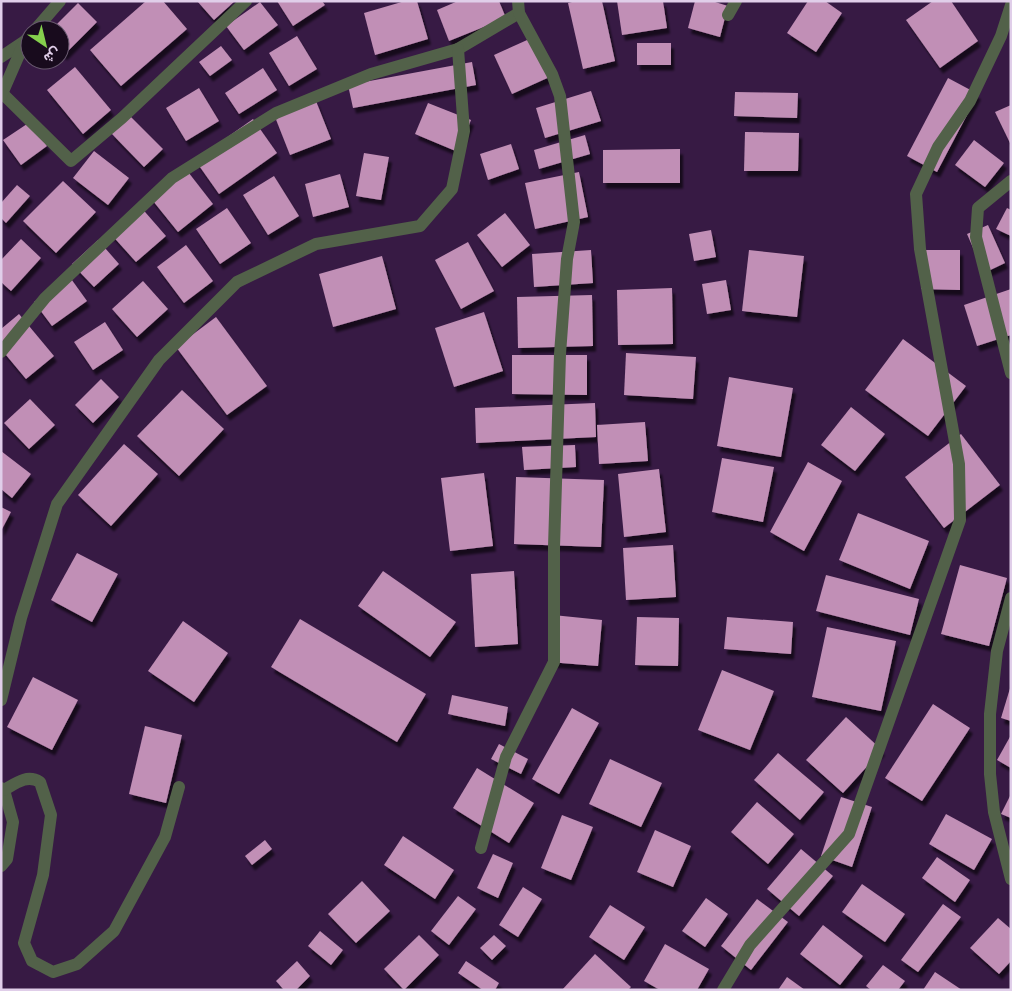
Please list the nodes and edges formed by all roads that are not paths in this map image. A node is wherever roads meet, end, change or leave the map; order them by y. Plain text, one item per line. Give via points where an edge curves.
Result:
1 (60, 1) edge
2 (246, 1) edge
3 (736, 1) edge
4 (1011, 5) edge
5 (518, 7) edge
6 (728, 15) dead end
7 (44, 20) edge
8 (20, 44) edge
9 (458, 49) junction
10 (20, 56) edge
11 (1, 57) edge
12 (2, 95) edge
13 (1011, 181) edge
14 (1, 352) edge
15 (1011, 372) edge
16 (1011, 598) edge
17 (1, 700) edge
18 (179, 786) dead end
19 (3, 789) edge
20 (481, 848) dead end
21 (1, 866) edge
22 (1011, 879) edge
23 (722, 990) edge

1 - 7 street
2 - 12 street via 71,161
3 - 6 street
4 - 23 street via 1001,36 970,101 938,147 916,194 920,250 959,464 960,520 849,834 750,946
5 - 9 street
5 - 20 street via 560,96 574,222 567,259 560,354 554,662 506,757
8 - 11 street
9 - 14 street via 372,74 276,113 172,178 45,298
9 - 17 street via 464,131 452,189 420,226 316,244 237,282 159,360 57,504
10 - 12 street
13 - 15 street via 978,208 976,238
16 - 22 street via 996,651 990,774 994,812
18 - 19 street via 166,837 114,931 77,964 54,972 32,961 24,942 43,874 51,815 40,782 33,778
19 - 21 street via 13,822 7,859

